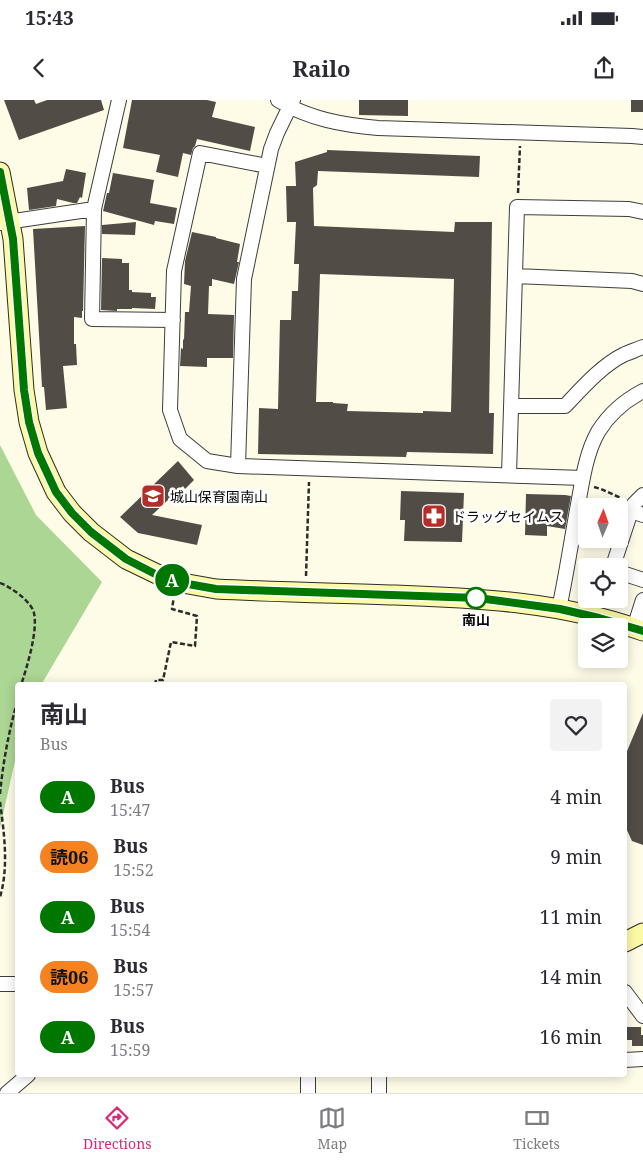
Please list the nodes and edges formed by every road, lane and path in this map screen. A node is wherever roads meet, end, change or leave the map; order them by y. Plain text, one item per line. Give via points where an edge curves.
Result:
1 (119, 100) edge
2 (287, 102) edge
3 (643, 137) edge
4 (520, 142) dead end
5 (267, 166) junction
6 (0, 172) edge
7 (517, 207) junction
8 (94, 209) junction
9 (643, 212) edge
10 (5, 222) edge
11 (515, 276) junction
12 (643, 284) edge
13 (174, 320) junction
14 (643, 347) edge
15 (643, 391) edge
16 (511, 406) junction
17 (238, 466) junction
18 (310, 468) junction
19 (509, 475) junction
20 (587, 483) junction
21 (638, 506) edge
22 (616, 558) edge
23 (628, 575) edge
24 (306, 578) dead end
25 (643, 580) edge
26 (0, 582) edge
27 (174, 596) dead end
28 (643, 600) edge
29 (560, 609) junction
30 (639, 630) edge
31 (23, 682) edge
32 (156, 682) edge
33 (15, 710) edge
34 (0, 794) edge
35 (0, 802) edge
36 (0, 896) edge
37 (643, 933) edge
38 (627, 941) edge
39 (0, 984) edge
40 (15, 984) edge
41 (627, 995) edge
42 (643, 1016) edge
43 (643, 1059) edge
44 (627, 1060) edge
45 (26, 1077) edge
46 (308, 1077) edge
47 (379, 1077) edge
48 (7, 1093) edge
49 (308, 1093) edge
50 (379, 1093) edge

1 - 8 street
2 - 3 street via 322,120 350,126
2 - 5 street
4 - 7 path
5 - 13 street via 200,153 174,271
5 - 17 street via 244,279
6 - 10 street
7 - 9 street
7 - 11 street
8 - 10 street
8 - 13 street via 92,319
10 - 29 street via 13,239 24,390 38,453 56,492 72,513 126,559 159,576 216,589 478,598
11 - 12 street
11 - 16 street
13 - 17 street via 170,410 180,439 207,461
14 - 16 street via 601,371 565,406
15 - 20 street via 622,404 598,432 590,448
16 - 19 street
17 - 18 street
18 - 19 street
18 - 24 path
19 - 20 street
20 - 21 path
20 - 29 street
21 - 22 street
23 - 25 street
26 - 31 path via 25,599 34,611 35,629
27 - 32 path via 172,609 197,616 195,646 172,642 164,680
28 - 30 street
29 - 30 street
33 - 34 path via 2,765
35 - 36 path via 4,849 4,880
37 - 38 street
39 - 40 street
41 - 42 street
43 - 44 street
45 - 48 street
46 - 49 street
47 - 50 street

